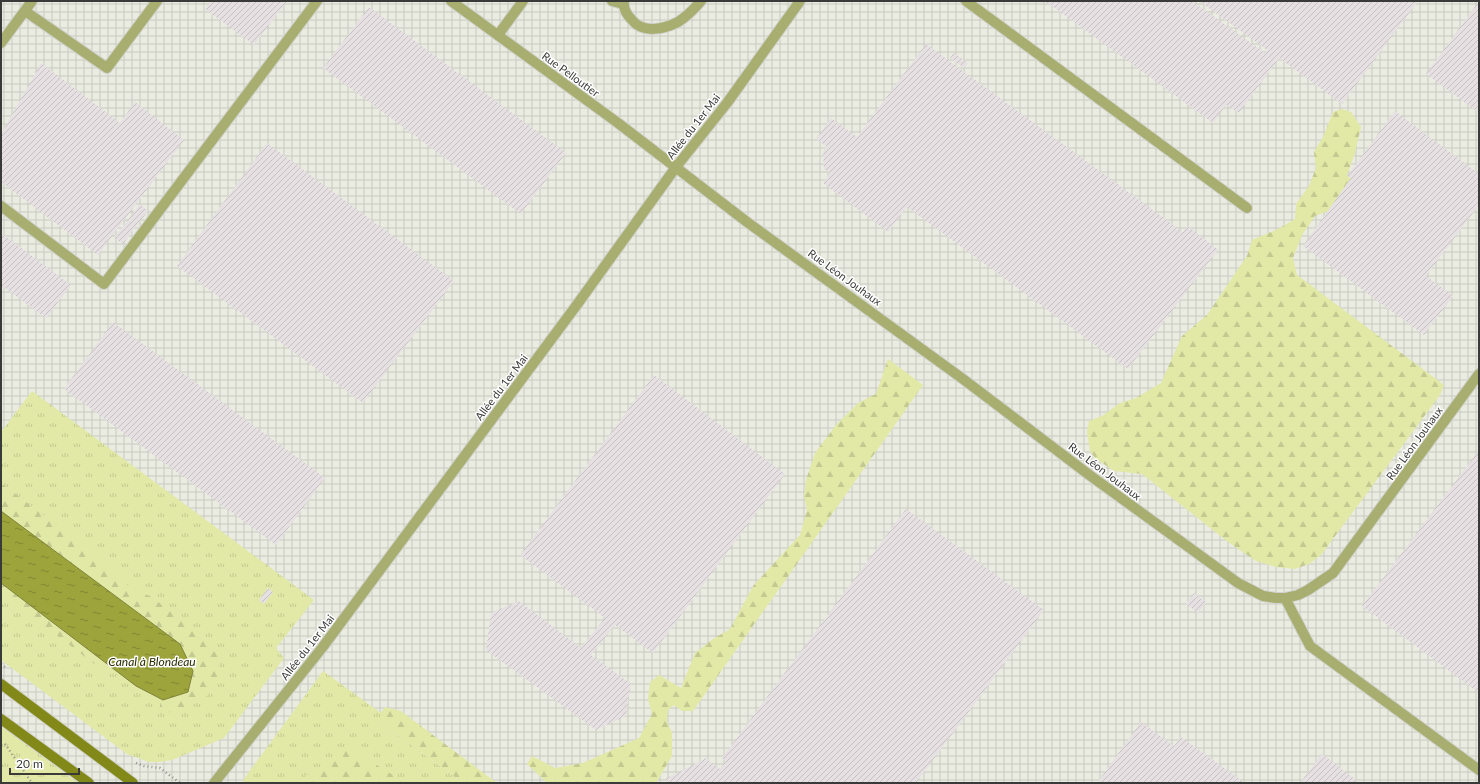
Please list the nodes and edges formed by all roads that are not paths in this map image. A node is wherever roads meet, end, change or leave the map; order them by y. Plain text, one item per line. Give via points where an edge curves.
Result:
1 (32, 1) edge
2 (157, 1) edge
3 (317, 1) edge
4 (451, 1) edge
5 (523, 1) edge
6 (612, 1) edge
7 (701, 1) edge
8 (800, 1) edge
9 (966, 1) edge
10 (624, 2) edge
11 (25, 11) junction
12 (498, 35) junction
13 (1, 43) edge
14 (676, 167) junction
15 (1, 206) edge
16 (1247, 208) dead end
17 (1479, 374) edge
18 (1285, 598) junction
19 (1, 684) edge
20 (1, 719) edge
21 (1479, 770) edge
22 (89, 783) edge
23 (133, 783) edge
24 (214, 783) edge

1 - 11 street
2 - 11 street via 107,68
3 - 15 street via 104,284
4 - 12 street, Rue Pelloutier
5 - 12 street
6 - 10 street
7 - 10 street via 679,21 651,29 634,23 627,15
8 - 14 street, Allée du 1er Mai via 727,103
9 - 16 street
11 - 13 street
12 - 14 street, Rue Pelloutier
14 - 18 street, Rue Léon Jouhaux via 1224,573 1263,596
14 - 24 street, Allée du 1er Mai via 322,648
17 - 18 street, Rue Léon Jouhaux via 1333,573 1308,590
18 - 21 street via 1310,646
19 - 23 main road
20 - 22 main road

